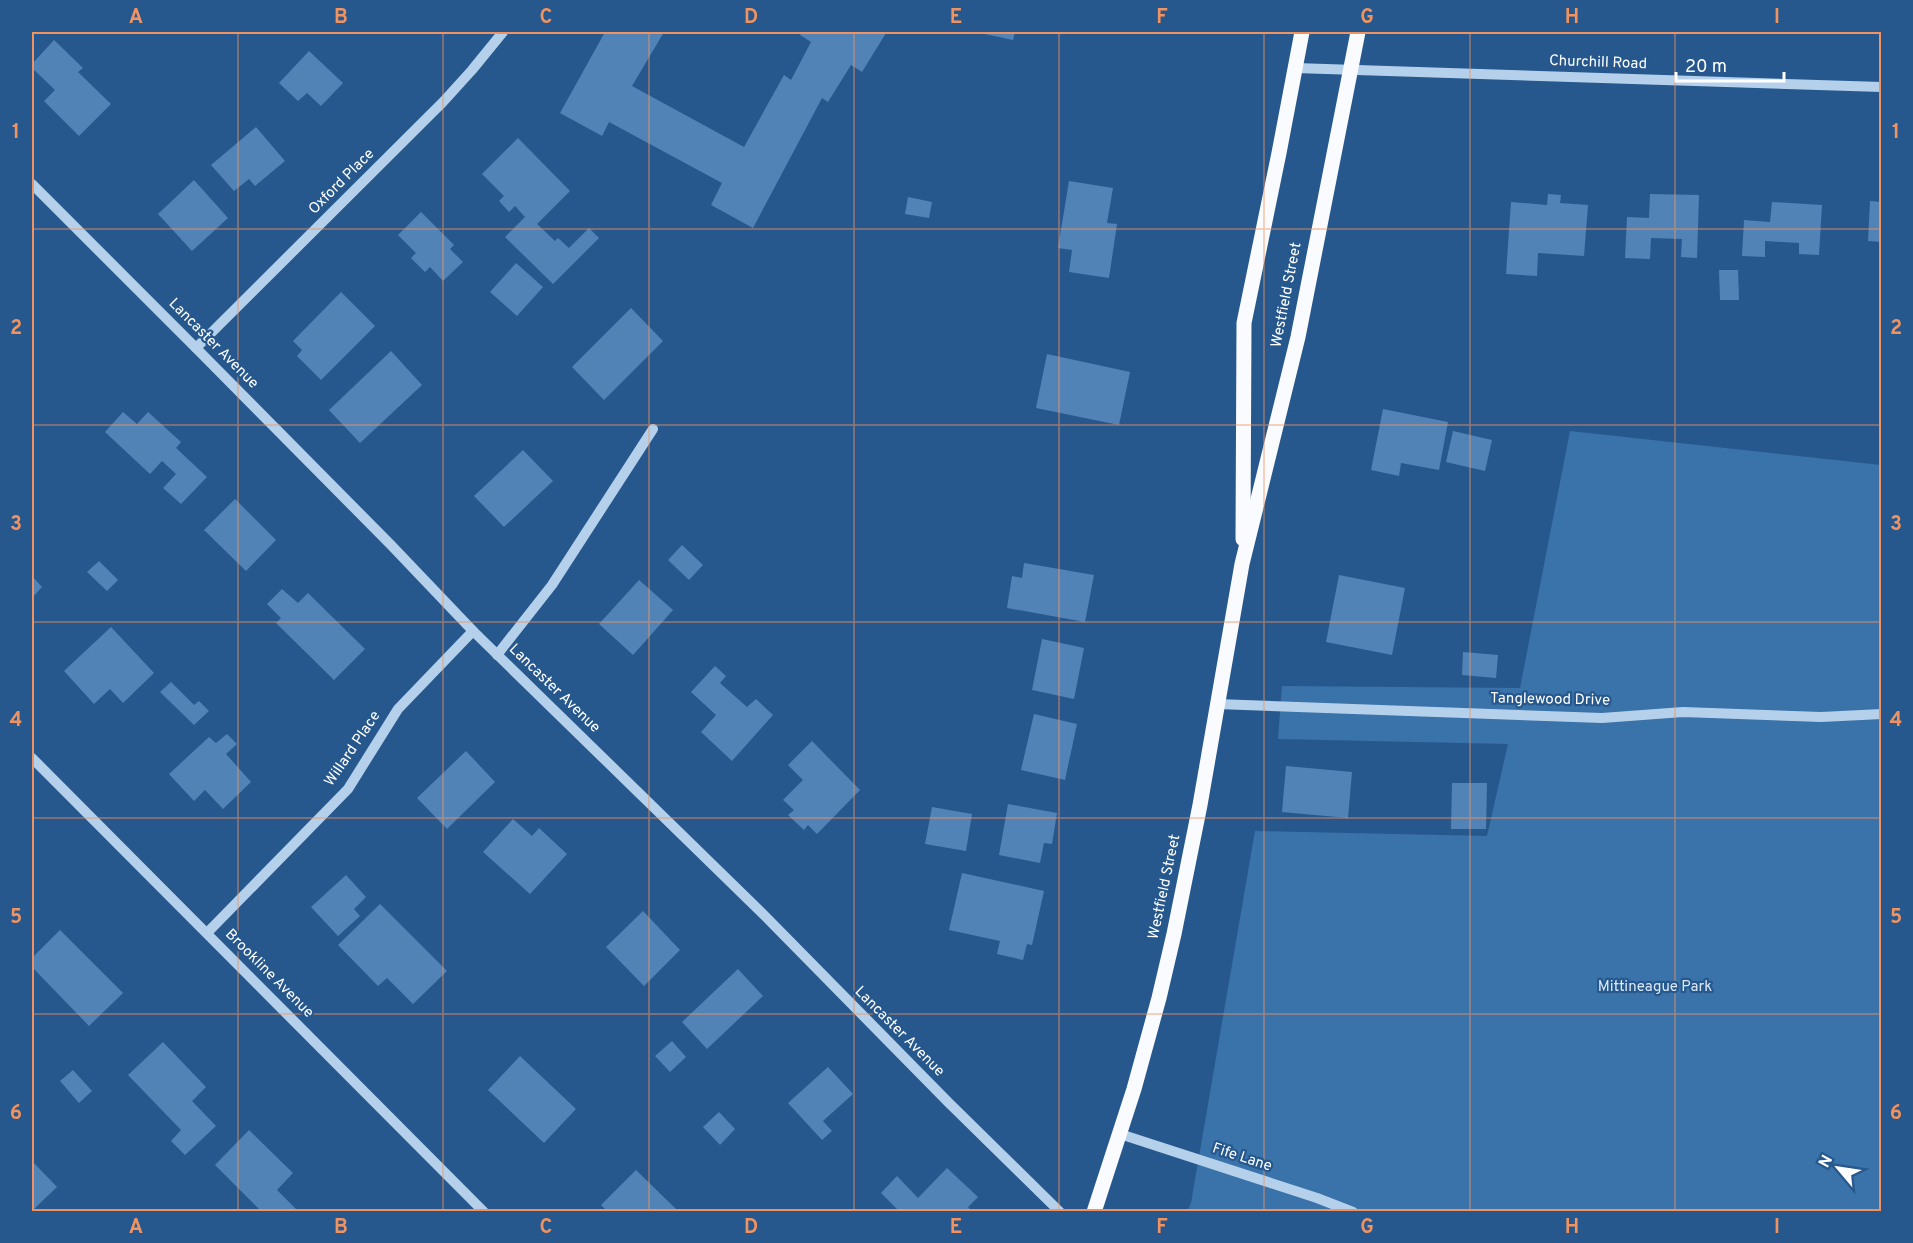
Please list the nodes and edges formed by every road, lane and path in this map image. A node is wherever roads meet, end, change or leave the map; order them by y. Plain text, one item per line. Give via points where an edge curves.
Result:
1 (502, 32) edge
2 (1302, 32) edge
3 (1358, 32) edge
4 (1295, 68) junction
5 (1350, 70) junction
6 (1881, 87) edge
7 (32, 184) edge
8 (196, 348) junction
9 (653, 429) dead end
10 (1242, 564) junction
11 (472, 631) junction
12 (497, 655) junction
13 (1217, 704) junction
14 (1881, 714) edge
15 (32, 758) edge
16 (207, 933) junction
17 (1120, 1134) junction
18 (484, 1212) edge
19 (1060, 1212) edge
20 (1094, 1212) edge
21 (1353, 1212) edge

1 - 8 street, Oxford Place via 443,102
2 - 4 main road, Westfield Street
3 - 5 main road, Westfield Street
4 - 5 street, Churchill Road
4 - 10 main road, Westfield Street via 1244,323
5 - 6 street, Churchill Road
5 - 10 main road, Westfield Street via 1298,337
7 - 8 street, Lancaster Avenue
8 - 11 street, Lancaster Avenue
9 - 12 street via 552,585
10 - 13 main road, Westfield Street
11 - 12 street, Lancaster Avenue
11 - 16 street, Willard Place via 398,709 348,789
12 - 19 street, Lancaster Avenue
13 - 14 street, Tanglewood Drive via 1602,718 1683,712 1821,717
13 - 17 main road, Westfield Street via 1174,934
15 - 16 street, Brookline Avenue
16 - 18 street, Brookline Avenue
17 - 20 main road, Westfield Street
17 - 21 street, Fife Lane

